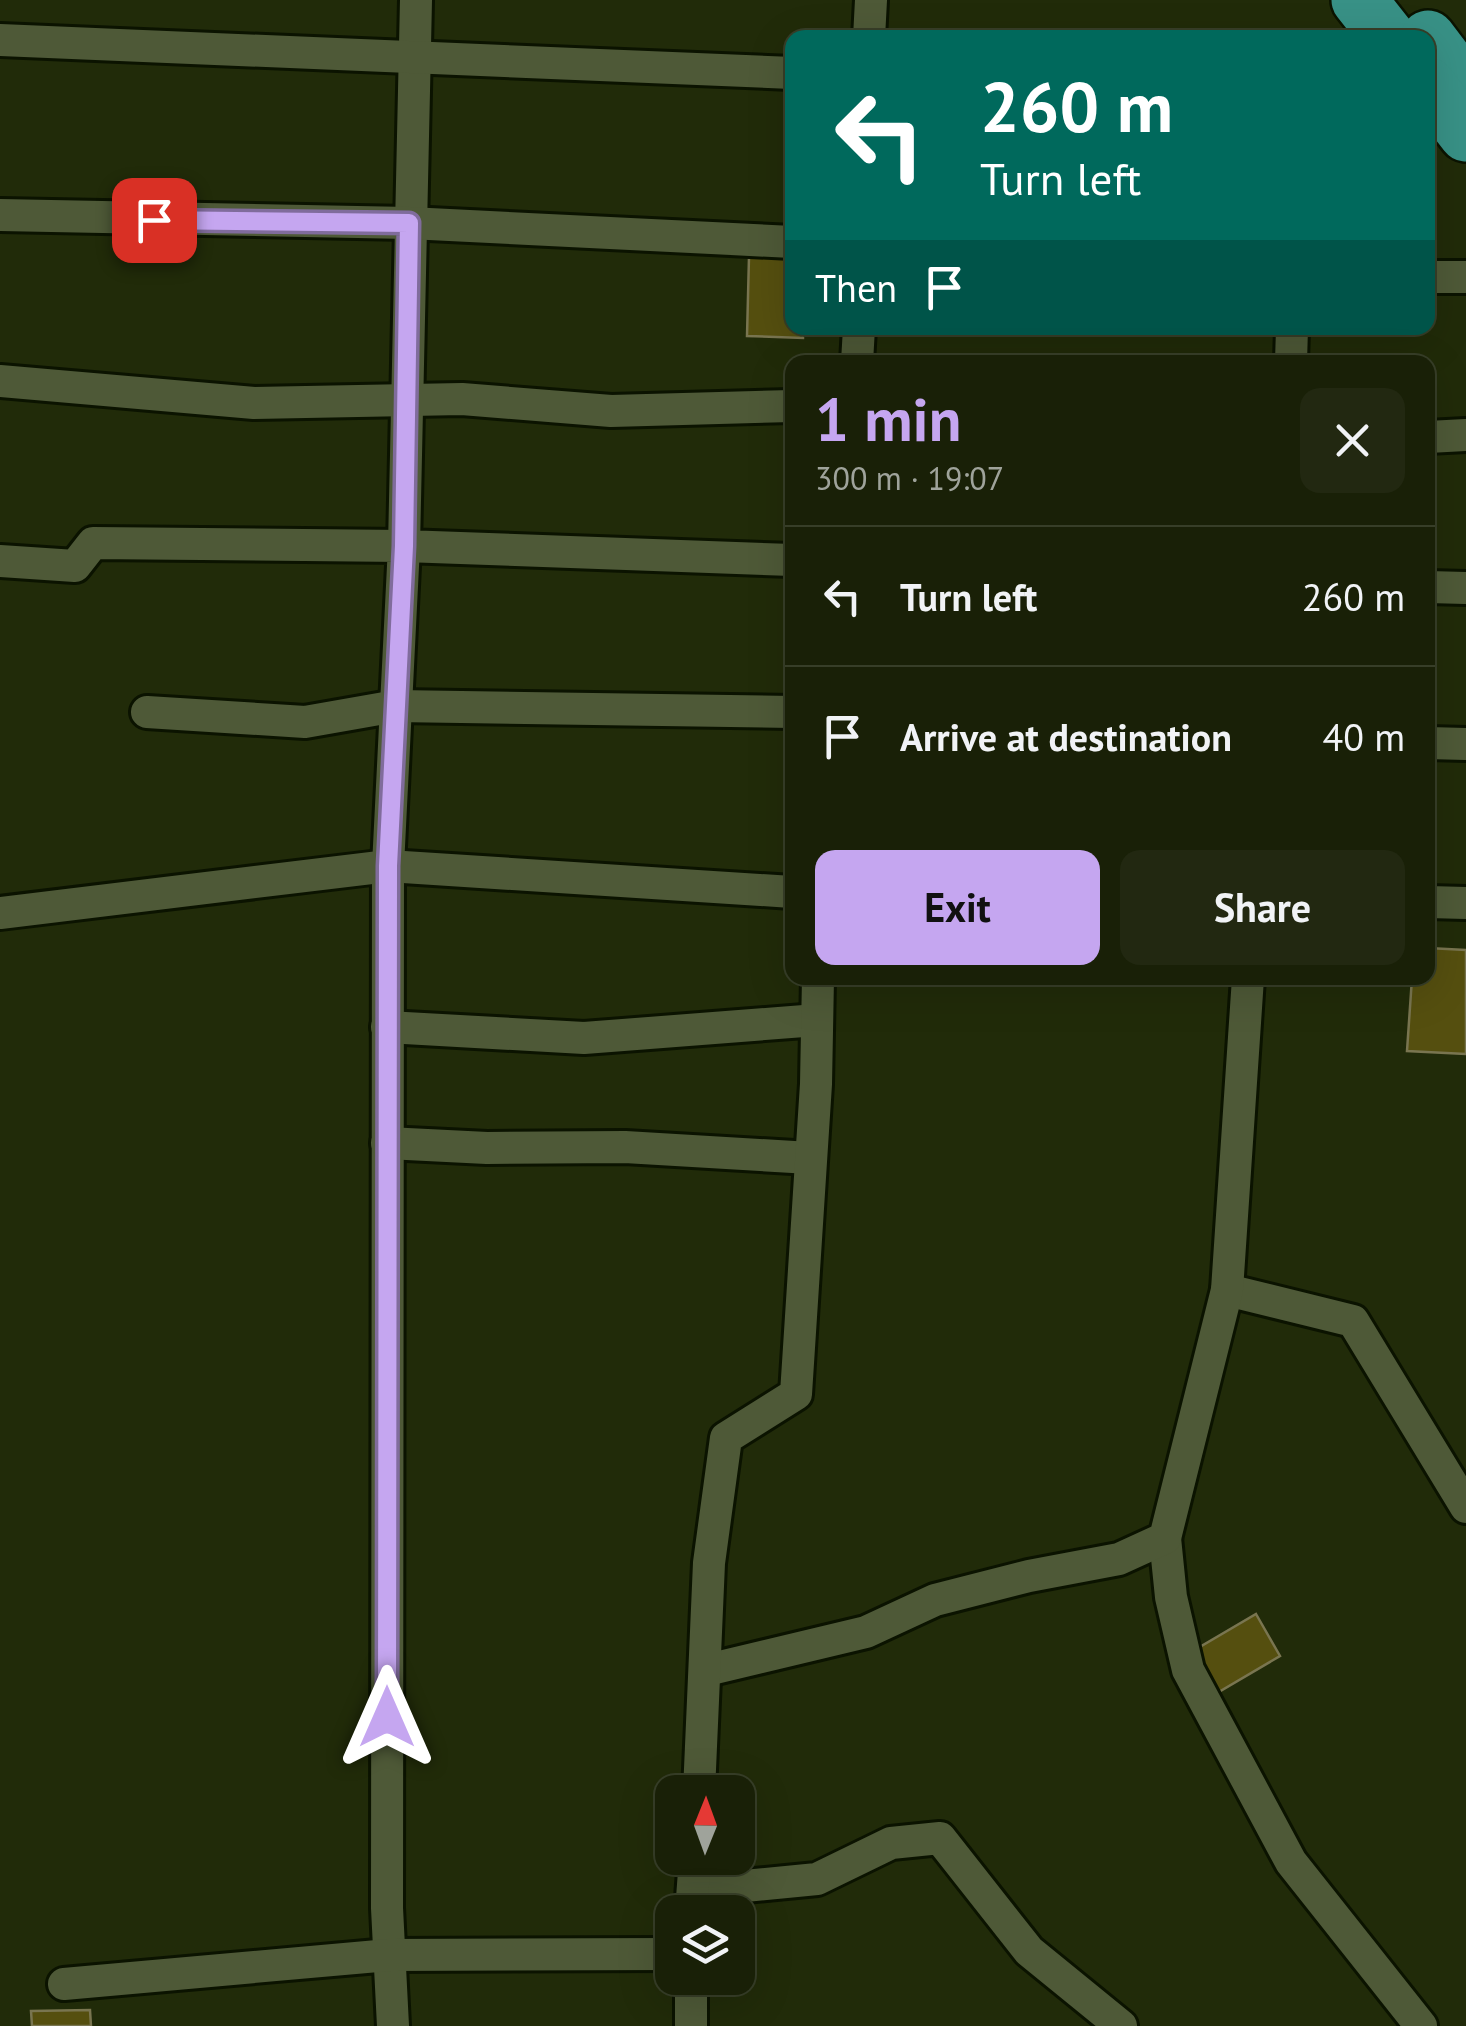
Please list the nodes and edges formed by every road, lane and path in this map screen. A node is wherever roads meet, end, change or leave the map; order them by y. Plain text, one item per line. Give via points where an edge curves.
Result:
1 (416, 0) edge
2 (871, 0) edge
3 (1360, 0) edge
4 (1398, 0) edge
5 (869, 30) edge
6 (1383, 30) edge
7 (1421, 30) edge
8 (0, 40) edge
9 (1435, 48) edge
10 (414, 59) junction
11 (785, 73) edge
12 (1466, 88) edge
13 (1435, 95) edge
14 (1466, 134) edge
15 (0, 216) edge
16 (409, 223) junction
17 (785, 242) edge
18 (1435, 276) edge
19 (1466, 277) edge
20 (0, 381) edge
21 (405, 400) junction
22 (785, 406) edge
23 (1466, 435) edge
24 (1435, 437) edge
25 (404, 546) junction
26 (0, 560) edge
27 (785, 560) edge
28 (1435, 588) edge
29 (1466, 588) edge
30 (396, 706) junction
31 (148, 712) dead end
32 (785, 712) edge
33 (1435, 743) edge
34 (1466, 744) edge
35 (388, 866) junction
36 (785, 892) edge
37 (1435, 902) edge
38 (1466, 903) edge
39 (0, 913) edge
40 (818, 985) edge
41 (1248, 985) edge
42 (818, 1020) junction
43 (388, 1027) junction
44 (387, 1143) junction
45 (810, 1158) junction
46 (1227, 1290) junction
47 (1466, 1507) edge
48 (1165, 1538) junction
49 (707, 1670) junction
50 (701, 1775) edge
51 (730, 1895) edge
52 (655, 1954) edge
53 (390, 1955) junction
54 (64, 1984) dead end
55 (691, 1995) edge
56 (392, 2026) edge
57 (691, 2026) edge
58 (1120, 2026) edge
59 (1420, 2026) edge

1 - 10 street
2 - 5 street
3 - 6 highway
4 - 7 highway
8 - 10 street
9 - 12 highway
10 - 11 street
10 - 16 street
13 - 14 highway
15 - 16 street
16 - 17 street
16 - 21 street
18 - 19 street
20 - 21 street via 254,403
21 - 22 street via 611,411
21 - 25 street
23 - 24 street
25 - 26 street via 93,543 75,566
25 - 27 street
25 - 30 street
28 - 29 street
30 - 31 street via 306,722
30 - 32 street
30 - 35 street
33 - 34 street
35 - 36 street
35 - 39 street
35 - 43 street
37 - 38 street
40 - 42 street
41 - 46 street
42 - 43 street via 584,1038
42 - 45 street
43 - 44 street
44 - 45 street
44 - 53 street
45 - 49 street via 796,1394 726,1438 709,1563
46 - 47 street via 1353,1321
46 - 48 street
48 - 49 street via 1119,1559 935,1600 866,1632
48 - 59 street via 1170,1598 1188,1670 1292,1862
49 - 50 street
51 - 58 street via 817,1879 891,1843 940,1838 1029,1950
52 - 53 street
53 - 54 street
53 - 56 street
55 - 57 street

